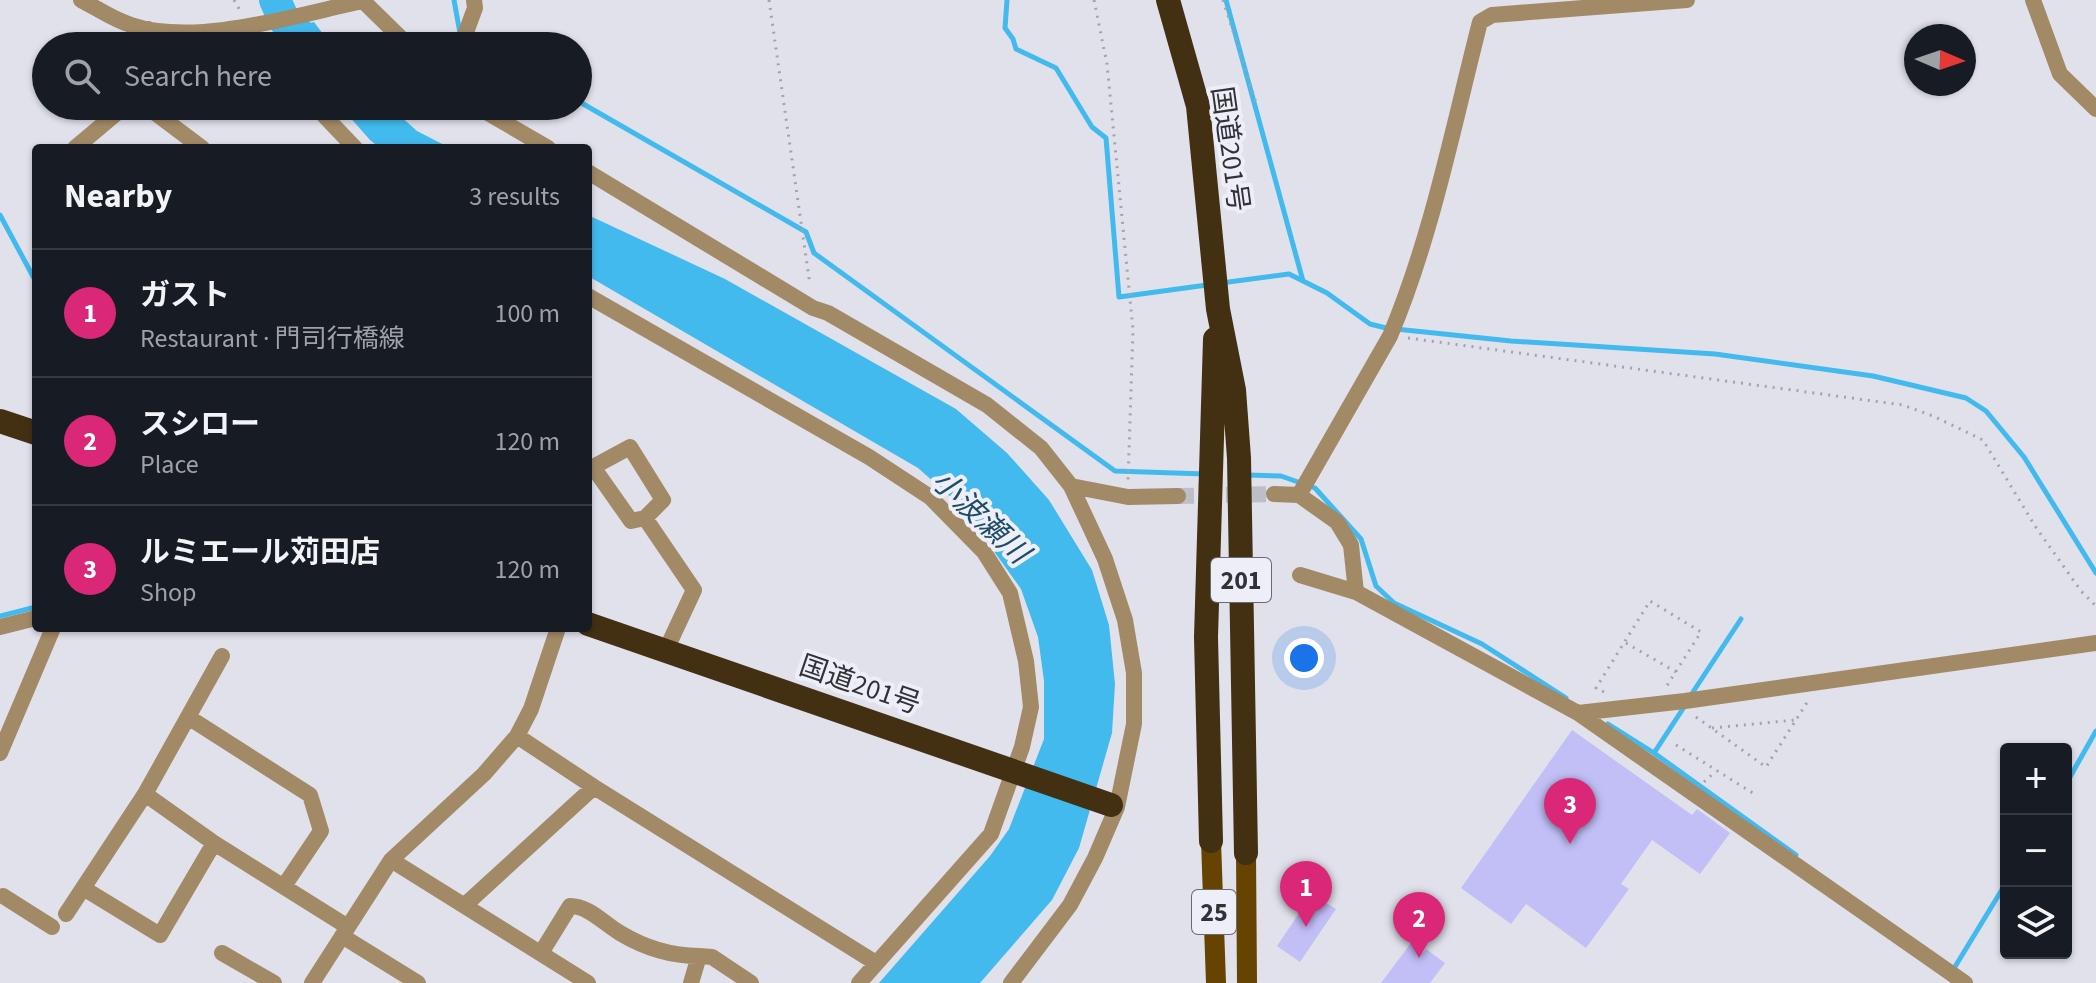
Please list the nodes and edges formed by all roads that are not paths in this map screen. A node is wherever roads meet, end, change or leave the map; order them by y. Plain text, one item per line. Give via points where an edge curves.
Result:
1 (363, 0) edge
2 (474, 0) edge
3 (1168, 0) edge
4 (1687, 0) edge
5 (2033, 0) edge
6 (91, 2) edge
7 (254, 24) junction
8 (148, 29) junction
9 (147, 32) edge
10 (164, 32) edge
11 (199, 32) edge
12 (257, 32) edge
13 (395, 32) edge
14 (466, 32) edge
15 (2096, 109) edge
16 (108, 120) edge
17 (165, 120) edge
18 (328, 120) edge
19 (500, 120) edge
20 (80, 144) edge
21 (197, 144) edge
22 (351, 144) edge
23 (541, 144) edge
24 (592, 174) edge
25 (592, 298) edge
26 (1218, 309) junction
27 (0, 421) edge
28 (32, 432) edge
29 (1071, 486) junction
30 (1274, 494) tunnel mouth
31 (1299, 495) junction
32 (1178, 496) tunnel mouth
33 (645, 518) junction
34 (1300, 575) dead end
35 (1356, 592) junction
36 (32, 619) edge
37 (592, 625) edge
38 (0, 627) edge
39 (51, 632) edge
40 (557, 632) edge
41 (2096, 643) edge
42 (666, 650) junction
43 (222, 656) dead end
44 (1578, 713) junction
45 (188, 717) junction
46 (517, 736) junction
47 (0, 753) edge
48 (1017, 771) junction
49 (594, 787) junction
50 (145, 794) junction
51 (1111, 805) dead end
52 (1211, 841) joint
53 (214, 843) junction
54 (1246, 853) joint
55 (391, 860) junction
56 (284, 886) junction
57 (83, 888) junction
58 (1, 897) edge
59 (465, 905) junction
60 (66, 914) dead end
61 (52, 927) dead end
62 (345, 932) junction
63 (222, 953) dead end
64 (541, 953) junction
65 (699, 956) junction
66 (876, 963) junction
67 (274, 983) edge
68 (312, 983) edge
69 (418, 983) edge
70 (588, 983) edge
71 (691, 983) edge
72 (751, 983) edge
73 (859, 983) edge
74 (1011, 983) edge
75 (1216, 983) edge
76 (1247, 983) edge
77 (1965, 983) edge

1 - 7 street
1 - 13 street
2 - 14 street
3 - 26 highway, 国道201号 / 201 via 1198,106
4 - 31 street via 1492,15 1480,22 1402,309
5 - 15 street via 2060,74
6 - 8 street
7 - 11 street
7 - 12 street
8 - 9 street
8 - 10 street
16 - 20 street
17 - 21 street
18 - 22 street
19 - 23 street
24 - 29 street via 987,405 1041,448
25 - 48 street via 869,457 930,497 984,552 1010,593 1026,661 1031,707
26 - 52 highway, 国道201号 / 201 via 1206,637
26 - 54 highway, 国道201号 / 201 via 1234,390 1239,458
27 - 28 highway
29 - 32 street via 1128,497
29 - 74 street via 1105,559 1125,620 1134,673 1134,724 1117,807 1095,858 1070,905
30 - 31 street
31 - 35 street via 1337,522 1351,545
33 - 33 street via 663,500 630,447 593,467 631,521
33 - 42 street via 694,590
34 - 35 street
35 - 44 street
36 - 38 street
37 - 42 highway, 国道201号
39 - 47 street
40 - 46 street
41 - 44 street
42 - 48 highway, 国道201号
43 - 45 street
44 - 77 street
45 - 50 street
45 - 56 street via 310,795 321,831
46 - 49 street
46 - 55 street
48 - 51 highway, 国道201号
48 - 66 street via 991,834
49 - 59 street
49 - 66 street
50 - 53 street
50 - 57 street
52 - 75 main road, 25
53 - 56 street
53 - 57 street via 160,935
54 - 76 main road, 25
55 - 59 street
55 - 62 street
56 - 62 street
57 - 60 street
58 - 61 street
59 - 64 street
62 - 68 street
62 - 69 street
63 - 67 street
64 - 65 street via 570,906 581,906 644,946 675,956
64 - 70 street
65 - 71 street
65 - 72 street via 712,957
66 - 73 street

